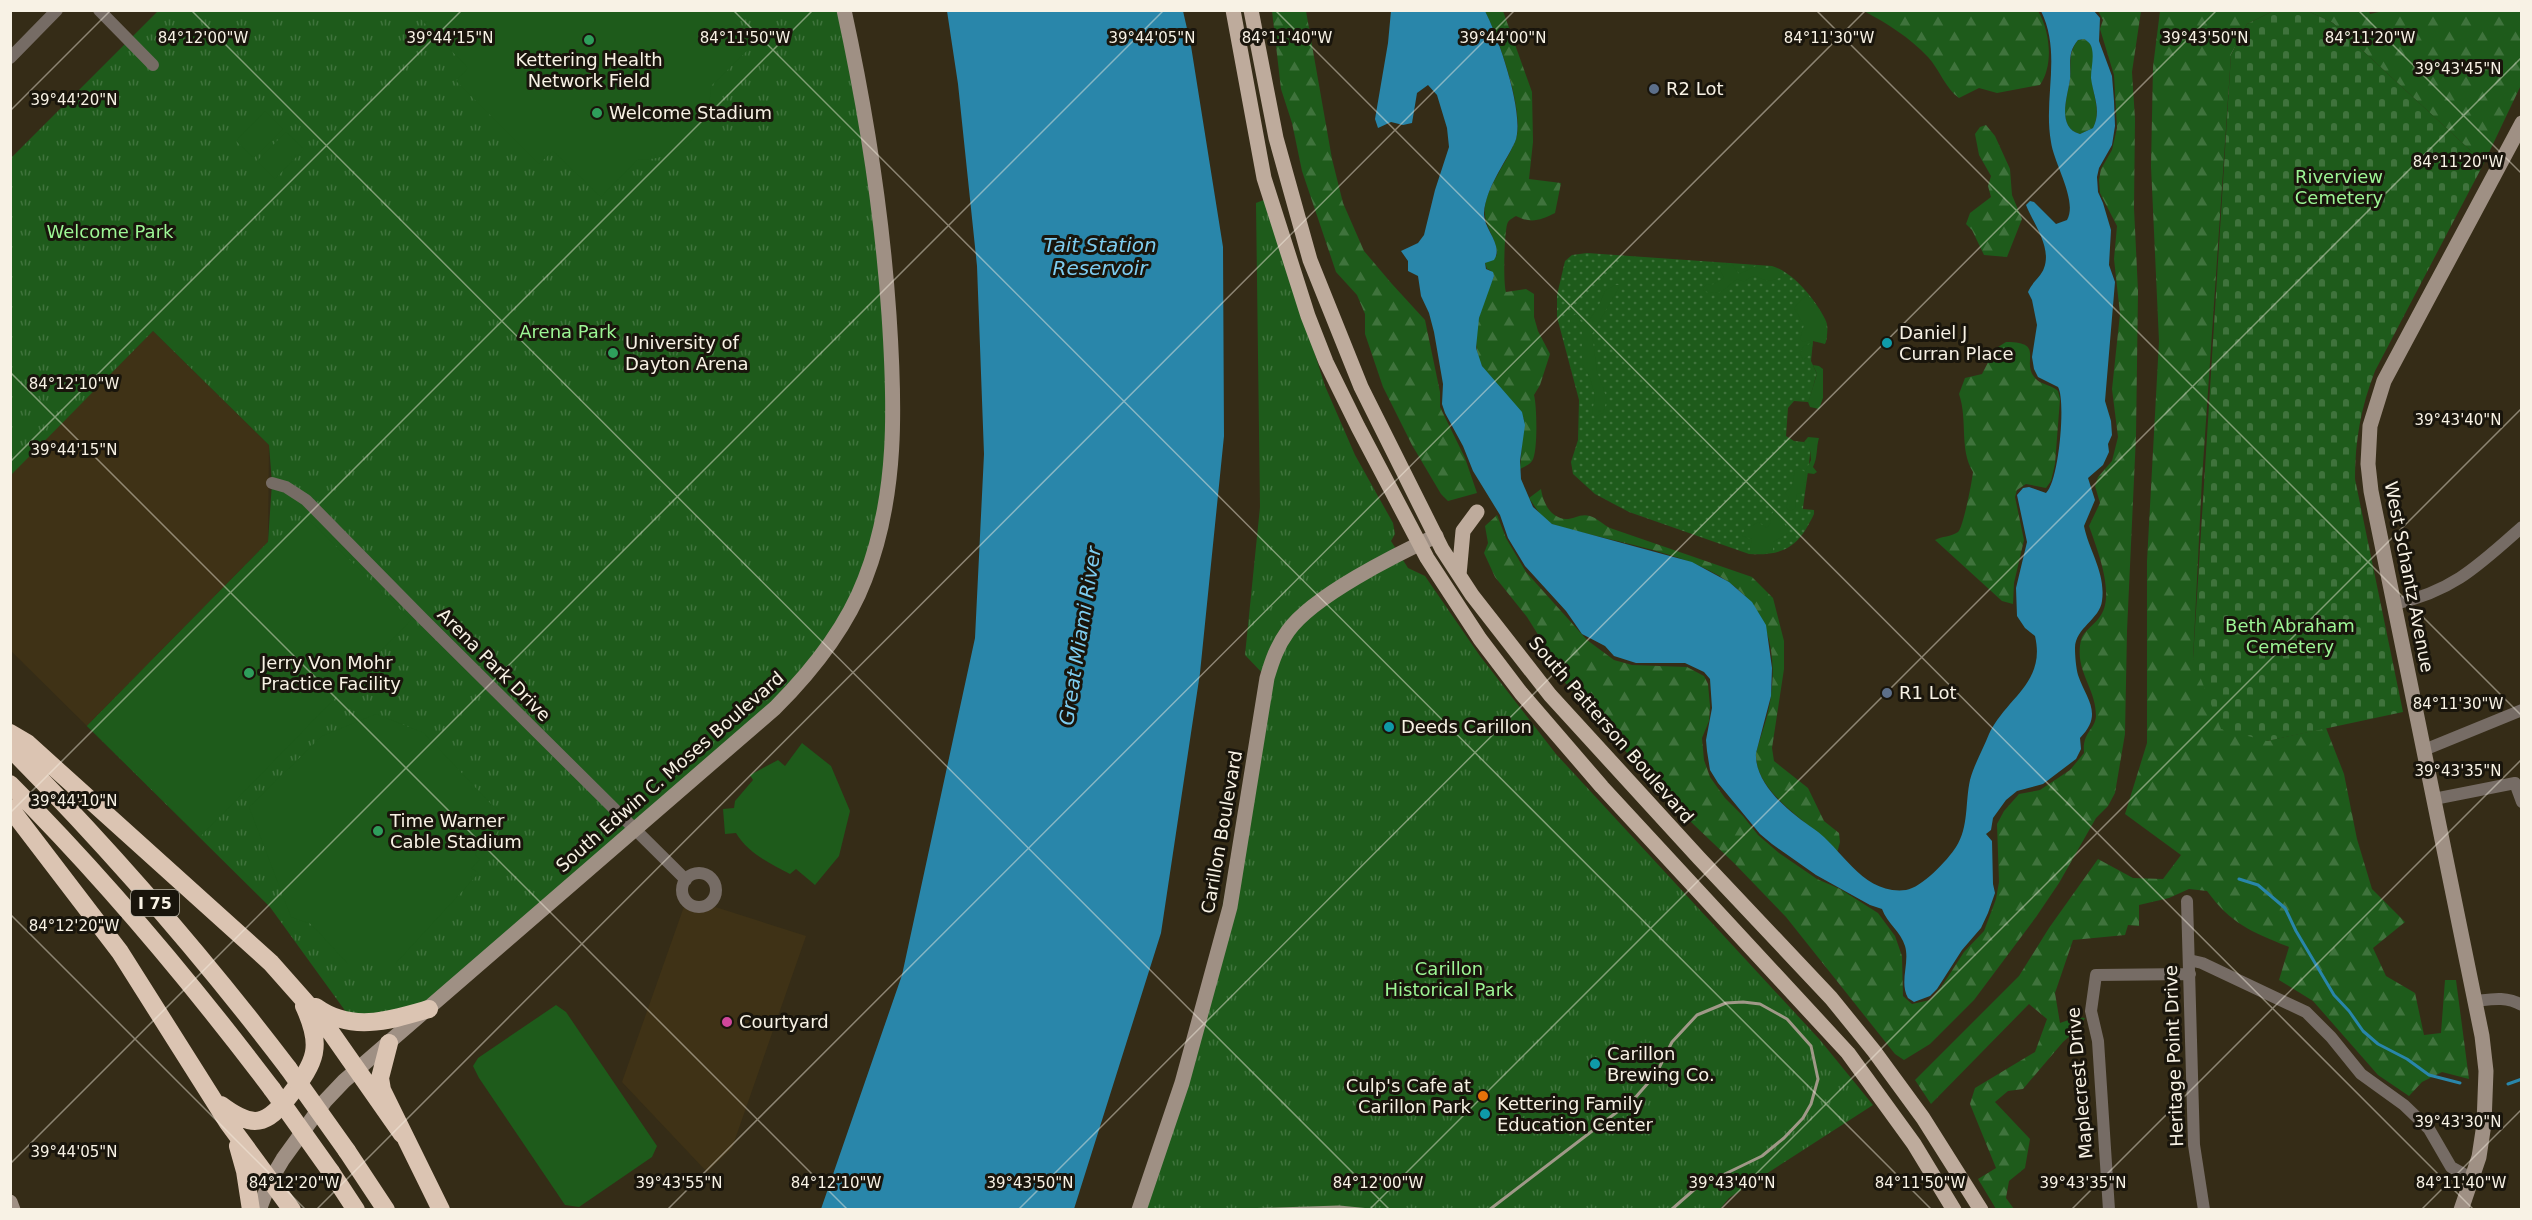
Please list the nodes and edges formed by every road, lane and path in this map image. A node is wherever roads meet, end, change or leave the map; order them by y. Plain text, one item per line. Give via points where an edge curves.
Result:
1 (57, 10) edge
2 (99, 10) edge
3 (844, 10) edge
4 (1233, 10) edge
5 (1251, 10) edge
6 (10, 58) edge
7 (153, 65) dead end
8 (2522, 123) edge
9 (272, 483) dead end
10 (1477, 512) dead end
11 (2522, 527) edge
12 (1436, 536) junction
13 (1420, 544) junction
14 (1459, 574) junction
15 (2395, 604) junction
16 (2522, 710) edge
17 (10, 733) edge
18 (10, 748) edge
19 (2424, 750) junction
20 (2518, 782) edge
21 (10, 784) edge
22 (2434, 799) junction
23 (2522, 802) edge
24 (10, 808) edge
25 (634, 830) junction
26 (686, 880) dead end
27 (2187, 901) dead end
28 (2189, 960) junction
29 (2190, 974) junction
30 (300, 996) junction
31 (2476, 1001) junction
32 (2522, 1005) edge
33 (429, 1009) junction
34 (389, 1043) junction
35 (357, 1069) junction
36 (215, 1101) junction
37 (228, 1123) junction
38 (402, 1134) junction
39 (2473, 1179) junction
40 (270, 1181) junction
41 (10, 1202) edge
42 (13, 1209) edge
43 (250, 1209) edge
44 (259, 1209) edge
45 (292, 1209) edge
46 (356, 1209) edge
47 (386, 1209) edge
48 (441, 1209) edge
49 (1139, 1209) edge
50 (1954, 1209) edge
51 (1981, 1209) edge
52 (2109, 1209) edge
53 (2204, 1209) edge
54 (2461, 1209) edge

1 - 6 street
2 - 7 street
3 - 25 main road, South Edwin C. Moses Boulevard via 867,122 887,285 893,439 884,520 857,598 819,660 775,708
4 - 13 main road via 1264,178 1308,316 1349,408
5 - 12 main road, South Patterson Boulevard via 1276,138 1310,260 1361,387
8 - 15 main road, West Schantz Avenue via 2375,404 2368,464
9 - 25 street, Arena Park Drive via 306,500
10 - 14 main road via 1463,531
11 - 15 street via 2455,582 2432,594
12 - 13 main road, Carillon Boulevard
12 - 14 main road, South Patterson Boulevard
13 - 49 main road, Carillon Boulevard via 1314,606 1288,630 1273,659 1230,907 1182,1083
13 - 50 main road via 1480,639 1521,693 1602,787 1848,1053 1914,1144
14 - 51 main road, South Patterson Boulevard via 1550,695 1831,998 1923,1118
15 - 19 main road, West Schantz Avenue
16 - 19 street
17 - 30 highway via 27,743 208,905 271,963
18 - 47 highway, I 75, bridge via 161,909 288,1068
19 - 22 main road, West Schantz Avenue
20 - 22 street
20 - 23 street
21 - 46 highway, I 75, bridge via 155,942 272,1089
22 - 31 main road, West Schantz Avenue
24 - 36 highway via 120,952
25 - 26 street, Arena Park Drive
25 - 33 main road, South Edwin C. Moses Boulevard
27 - 28 street, Heritage Point Drive
28 - 29 street, Heritage Point Drive
28 - 39 street via 2306,1012 2361,1074 2429,1129 2451,1167
29 - 52 street, Maplecrest Drive via 2096,975 2091,1011 2098,1041
29 - 53 street, Heritage Point Drive via 2194,1145
30 - 33 highway via 322,1012 354,1023 390,1020
30 - 35 highway
30 - 36 highway via 313,1030 313,1060 275,1114 249,1120
31 - 32 street via 2509,999
31 - 39 main road, West Schantz Avenue via 2487,1095
33 - 34 main road, South Edwin C. Moses Boulevard
34 - 35 main road, South Edwin C. Moses Boulevard
34 - 38 highway via 380,1078
35 - 38 highway
35 - 40 main road, South Edwin C. Moses Boulevard via 325,1101
36 - 37 highway
37 - 40 highway
37 - 43 highway via 245,1171
38 - 48 highway
39 - 54 main road, West Schantz Avenue
40 - 44 main road, South Edwin C. Moses Boulevard
40 - 45 highway
41 - 42 main road

